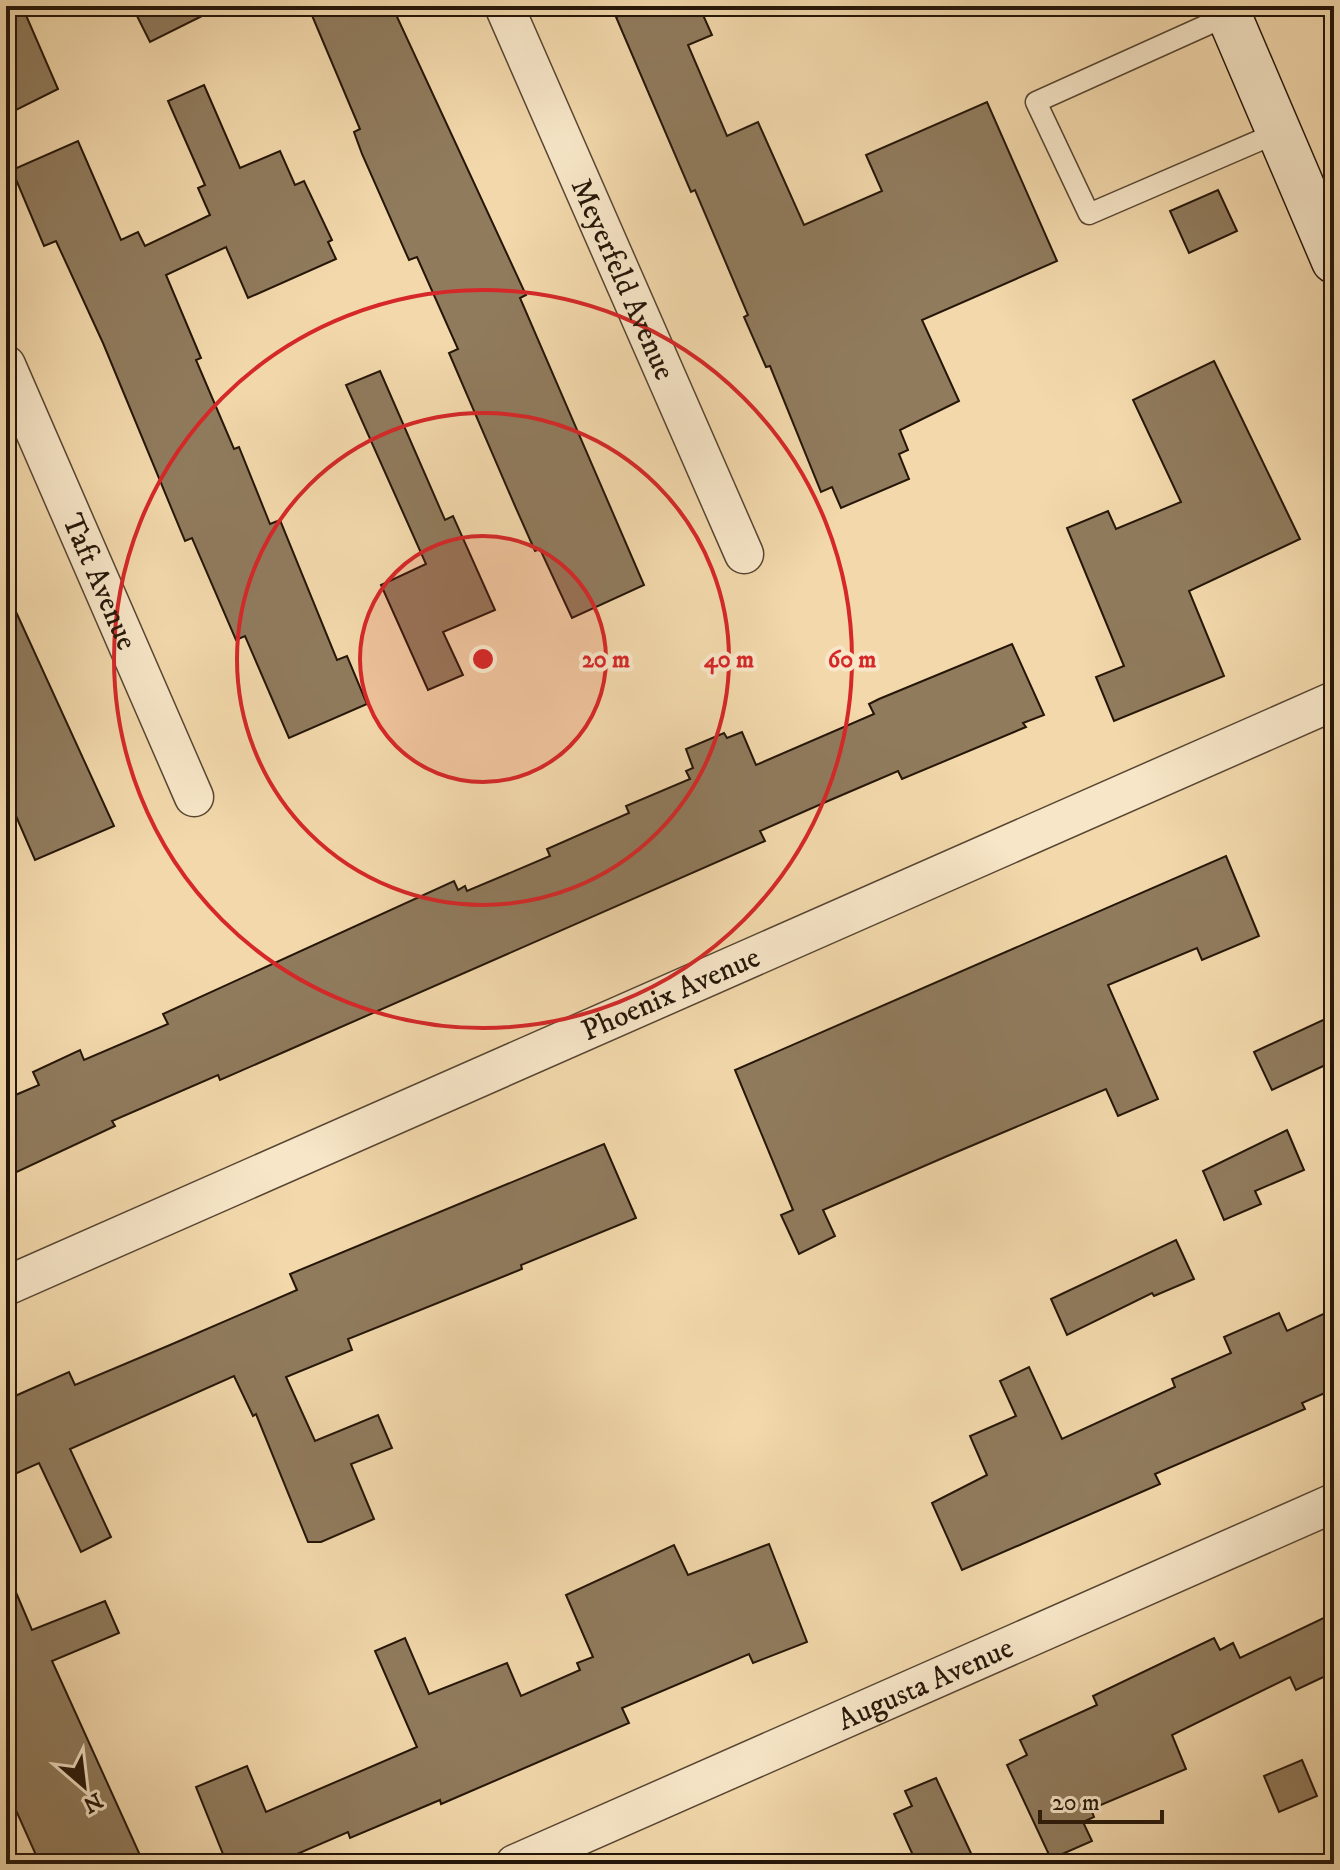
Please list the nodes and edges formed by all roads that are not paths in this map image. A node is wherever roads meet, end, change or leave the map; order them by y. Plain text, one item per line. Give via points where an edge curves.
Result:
1 (504, 6) edge
2 (1227, 11) edge
3 (1279, 132) junction
4 (1334, 261) edge
5 (6, 365) edge
6 (744, 554) dead end
7 (1334, 701) edge
8 (194, 797) dead end
9 (6, 1286) edge
10 (1334, 1503) edge
11 (515, 1864) edge

1 - 6 street, Meyerfeld Avenue
2 - 3 main road
2 - 3 lane via 1036,102 1089,214
3 - 4 main road
5 - 8 street, Taft Avenue
7 - 9 street, Phoenix Avenue
10 - 11 street, Augusta Avenue

